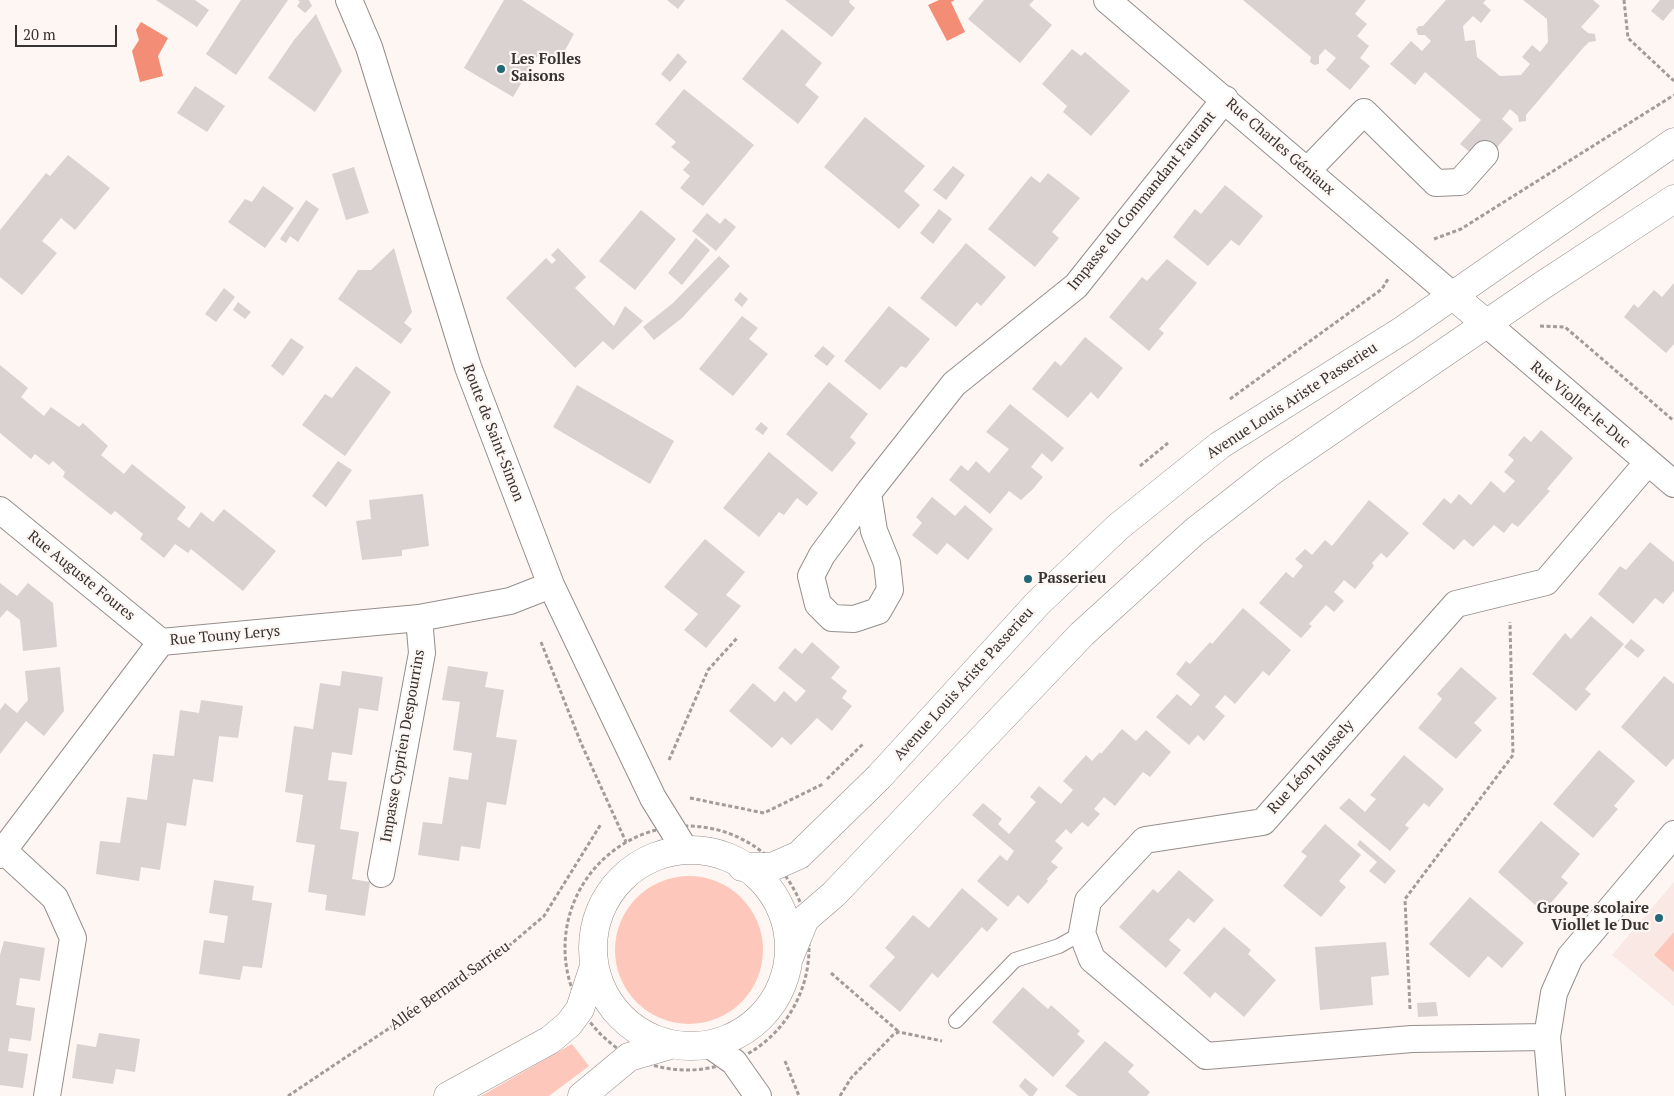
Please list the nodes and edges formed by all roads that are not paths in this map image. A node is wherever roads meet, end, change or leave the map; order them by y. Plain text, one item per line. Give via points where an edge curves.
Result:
1 (349, 0) edge
2 (1108, 0) edge
3 (1225, 99) junction
4 (1674, 142) edge
5 (1485, 154) dead end
6 (1307, 171) junction
7 (1674, 199) edge
8 (1452, 295) junction
9 (1487, 324) junction
10 (1648, 462) junction
11 (1674, 484) edge
12 (868, 493) dead end
13 (0, 510) edge
14 (551, 584) junction
15 (419, 618) junction
16 (161, 642) junction
17 (1674, 834) edge
18 (677, 837) junction
19 (2, 853) edge
20 (742, 867) junction
21 (381, 874) dead end
22 (1082, 933) junction
23 (789, 958) junction
24 (594, 966) junction
25 (956, 1021) road end
26 (1547, 1037) junction
27 (670, 1045) junction
28 (710, 1045) junction
29 (47, 1096) edge
30 (448, 1096) edge
31 (582, 1096) edge
32 (758, 1096) edge
33 (1552, 1096) edge

1 - 14 street, Route de Saint-Simon via 372,56 468,367
2 - 3 street, Rue Charles Géniaux
3 - 6 street, Rue Charles Géniaux
3 - 12 street, Impasse du Commandant Faurant via 1076,286 954,384
4 - 8 street, Avenue Louis Ariste Passerieu
5 - 6 street via 1460,182 1436,183 1364,112
6 - 8 street, Rue Charles Géniaux
7 - 9 street
8 - 9 street
8 - 20 street, Avenue Louis Ariste Passerieu via 1403,330 1220,445 1118,527 1038,603 878,777 799,855 777,866
9 - 10 street, Rue Viollet-le-Duc
9 - 23 street via 1272,471 1194,532 1082,634 834,894 805,919
10 - 11 street, Rue Viollet-le-Duc
10 - 22 street, Rue Léon Jaussely via 1546,582 1456,604 1263,822 1145,840 1088,900
13 - 16 street, Rue Auguste Foures
14 - 15 street, Rue Touny Lerys via 510,601
14 - 18 street, Route de Saint-Simon via 653,798
15 - 16 street, Rue Touny Lerys
15 - 21 street, Impasse Cyprien Despourrins via 422,653
16 - 19 street, Rue Touny Lerys
17 - 26 street via 1570,957 1554,993
18 - 20 street via 721,854
18 - 24 street via 656,856 632,867 605,900 593,932
19 - 29 street via 55,898 73,938
20 - 23 street via 768,886 781,908 788,932
22 - 25 lane via 1059,946 1015,960
22 - 26 street via 1092,959 1206,1056 1412,1039
23 - 28 street via 777,996 765,1012 750,1027
24 - 27 street via 601,988 629,1025
24 - 30 street via 580,1009 569,1024 550,1040
26 - 33 street
27 - 28 street
27 - 31 street via 629,1057
28 - 32 street via 734,1062

